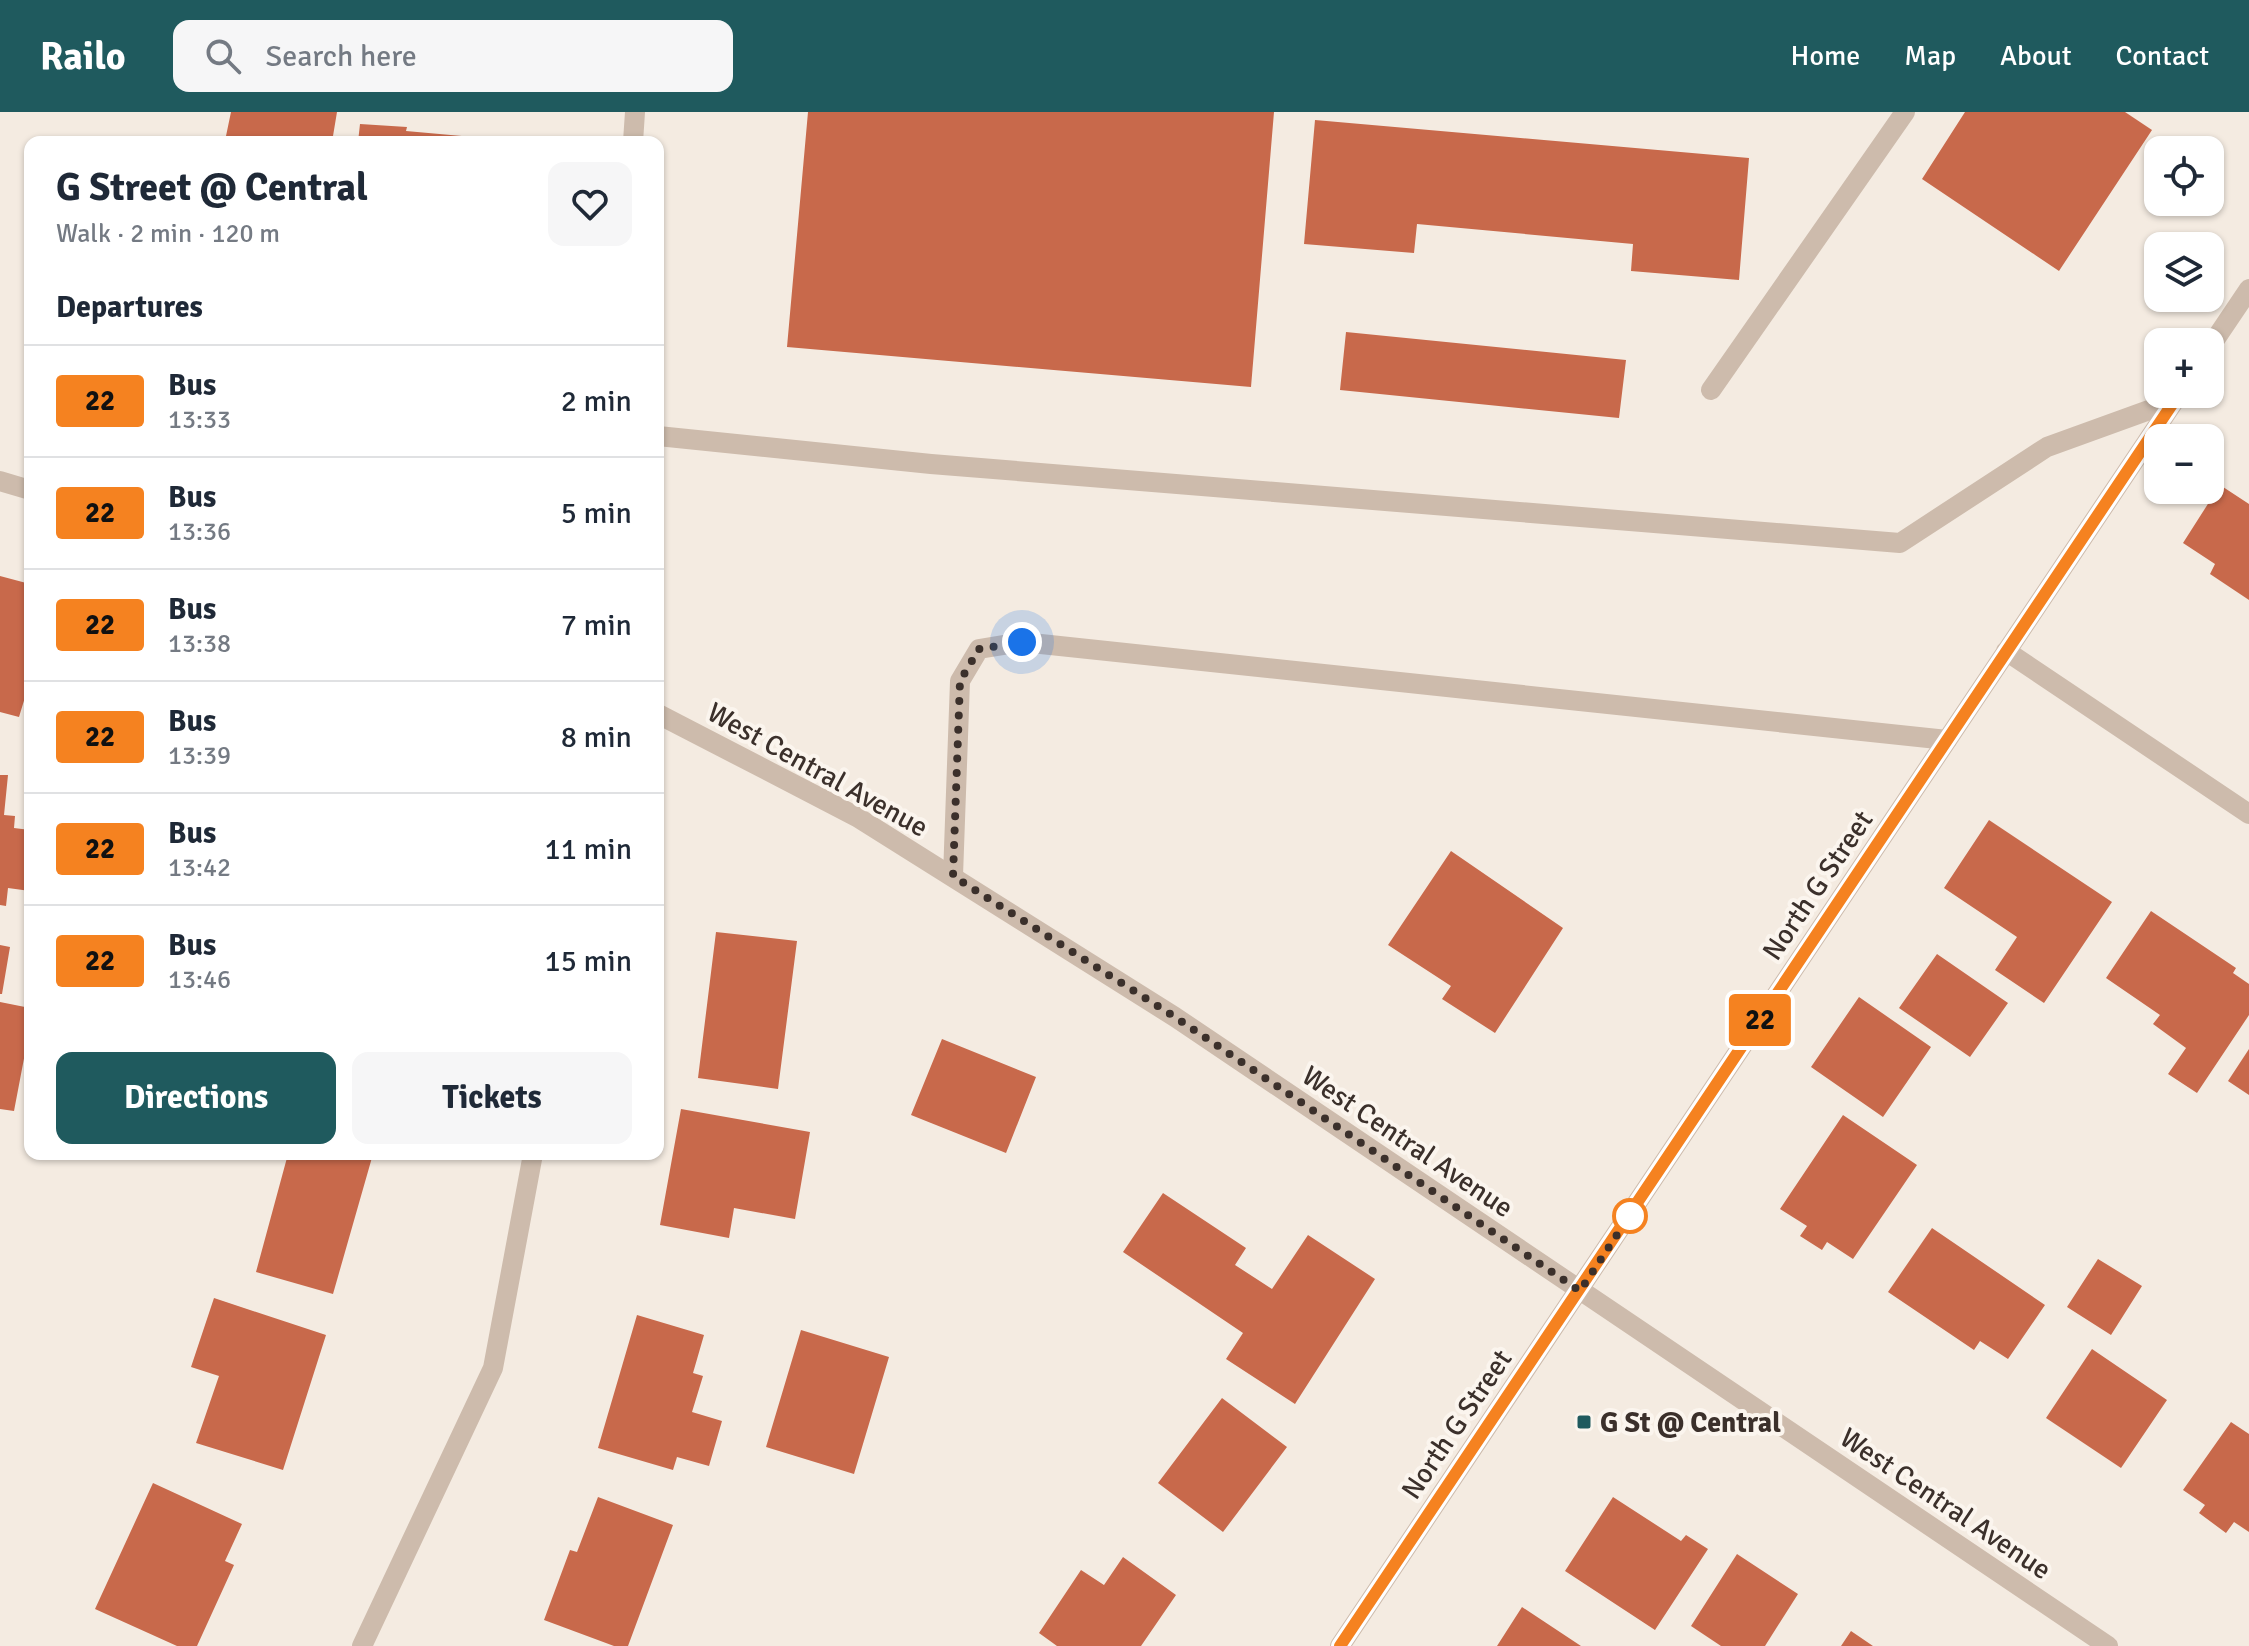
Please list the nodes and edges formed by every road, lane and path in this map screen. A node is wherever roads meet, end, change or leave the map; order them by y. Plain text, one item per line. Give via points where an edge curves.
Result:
1 (635, 112) edge
2 (1905, 112) edge
3 (633, 136) edge
4 (2249, 289) edge
5 (2223, 328) edge
6 (1711, 390) dead end
7 (2150, 408) edge
8 (2169, 408) edge
9 (664, 437) edge
10 (0, 481) edge
11 (24, 488) edge
12 (2006, 651) junction
13 (664, 717) edge
14 (1947, 740) junction
15 (2249, 814) edge
16 (953, 876) junction
17 (532, 1160) edge
18 (1580, 1291) junction
19 (362, 1646) edge
20 (1340, 1646) edge
21 (2108, 1646) edge

1 - 3 street
2 - 6 street
4 - 5 street
7 - 9 street via 2047,447 1900,543 946,465
8 - 12 street, North G Street
10 - 11 street
12 - 14 street, North G Street
12 - 15 street
13 - 16 street, West Central Avenue via 857,817
14 - 16 street via 1022,642 979,649 960,681
14 - 18 street, North G Street
16 - 18 street, West Central Avenue via 1175,1017
17 - 19 street via 493,1368
18 - 20 street, North G Street
18 - 21 street, West Central Avenue

